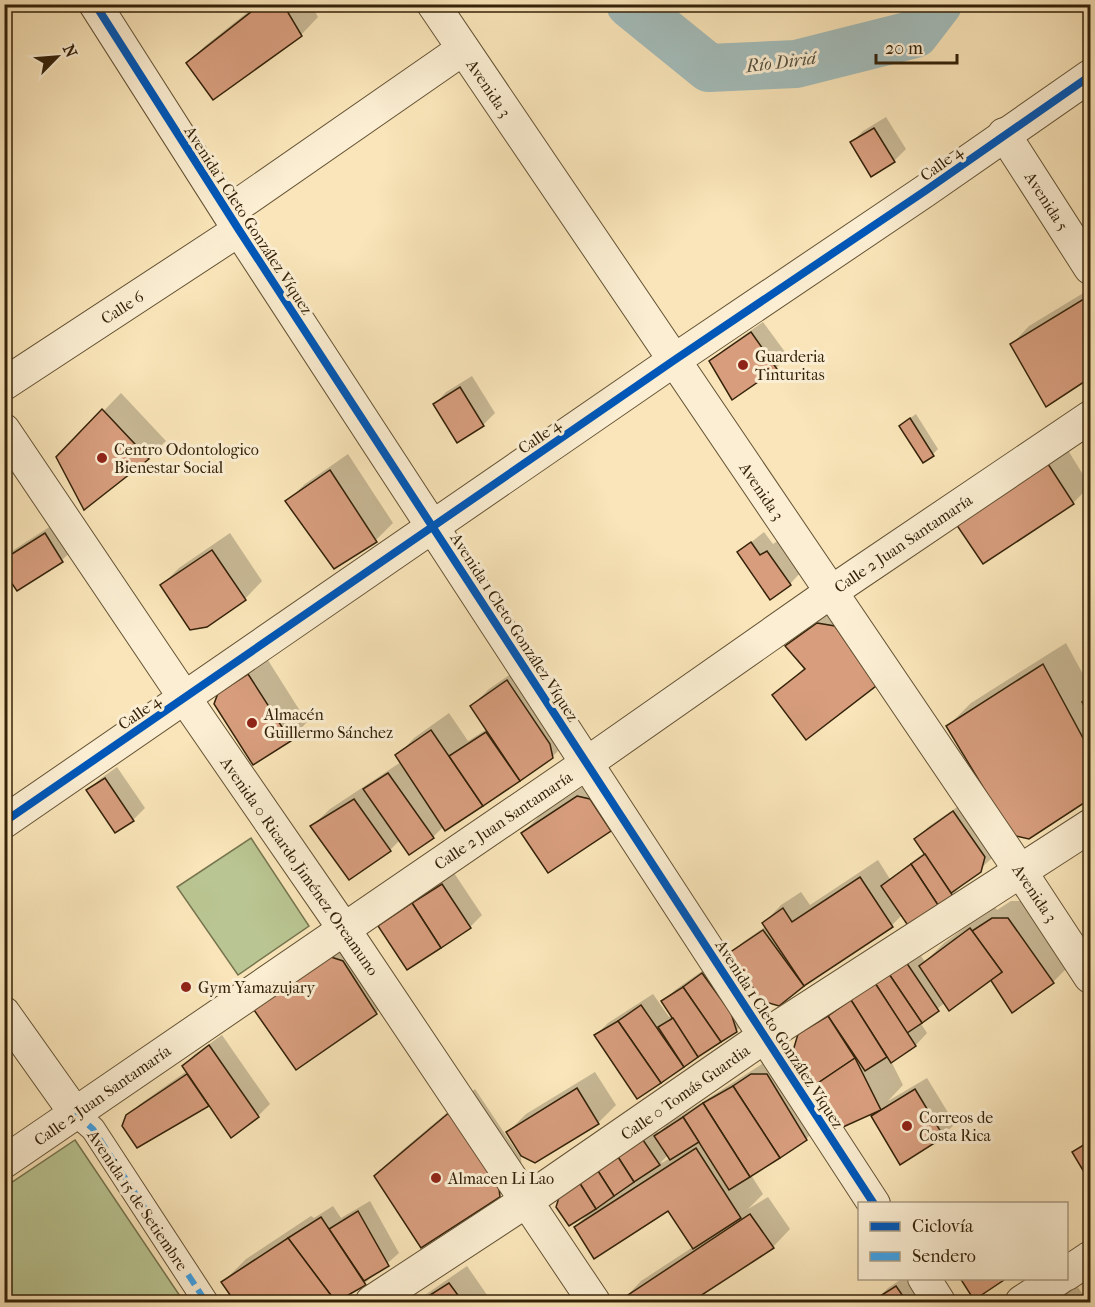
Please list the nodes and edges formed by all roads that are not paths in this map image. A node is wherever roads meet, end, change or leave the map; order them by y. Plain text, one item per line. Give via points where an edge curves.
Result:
1 (95, 4) edge
2 (433, 4) edge
3 (463, 49) junction
4 (1090, 76) edge
5 (1004, 134) junction
6 (233, 221) junction
7 (1090, 268) edge
8 (673, 361) junction
9 (4, 384) edge
10 (1090, 417) edge
11 (4, 430) edge
12 (432, 526) junction
13 (831, 592) junction
14 (184, 697) junction
15 (587, 763) junction
16 (4, 822) edge
17 (1090, 826) edge
18 (1021, 872) junction
19 (344, 929) junction
20 (1090, 977) edge
21 (4, 1013) edge
22 (765, 1036) junction
23 (75, 1113) junction
24 (4, 1162) edge
25 (526, 1201) junction
26 (873, 1202) edge
27 (1090, 1258) edge
28 (1068, 1273) edge
29 (925, 1280) edge
30 (1056, 1280) edge
31 (206, 1302) edge
32 (372, 1302) edge
33 (594, 1302) edge
34 (939, 1302) edge
35 (1022, 1302) edge

1 - 6 street, Avenida 1 Cleto González Víquez
2 - 3 street, Avenida 3
3 - 6 street, Calle 6
3 - 8 street, Avenida 3
4 - 5 street, Calle 4
5 - 7 street, Avenida 5
5 - 8 street, Calle 4
6 - 9 street, Calle 6
6 - 12 street, Avenida 1 Cleto González Víquez
8 - 12 street, Calle 4
8 - 13 street, Avenida 3
10 - 13 street, Calle 2 Juan Santamaría
11 - 14 street, Avenida 0 Ricardo Jiménez Oreamuno
12 - 14 street, Calle 4
12 - 15 street, Avenida 1 Cleto González Víquez
13 - 15 street, Calle 2 Juan Santamaría
13 - 18 street, Avenida 3
14 - 16 street, Calle 4
14 - 19 street, Avenida 0 Ricardo Jiménez Oreamuno
15 - 19 street, Calle 2 Juan Santamaría
15 - 22 street, Avenida 1 Cleto González Víquez
17 - 18 street, Calle 0 Tomás Guardia
18 - 20 street, Avenida 3
18 - 22 street, Calle 0 Tomás Guardia
19 - 23 street, Calle 2 Juan Santamaría
19 - 25 street, Avenida 0 Ricardo Jiménez Oreamuno
21 - 23 street, Avenida 15 de Setiembre
22 - 25 street, Calle 0 Tomás Guardia
22 - 26 street, Avenida 1 Cleto González Víquez
23 - 24 street, Calle 2 Juan Santamaría
23 - 31 street, Avenida 15 de Setiembre via 93,1129
25 - 32 street, Calle 0 Tomás Guardia
25 - 33 street, Avenida 0 Ricardo Jiménez Oreamuno
27 - 28 street
29 - 34 street
30 - 35 street

